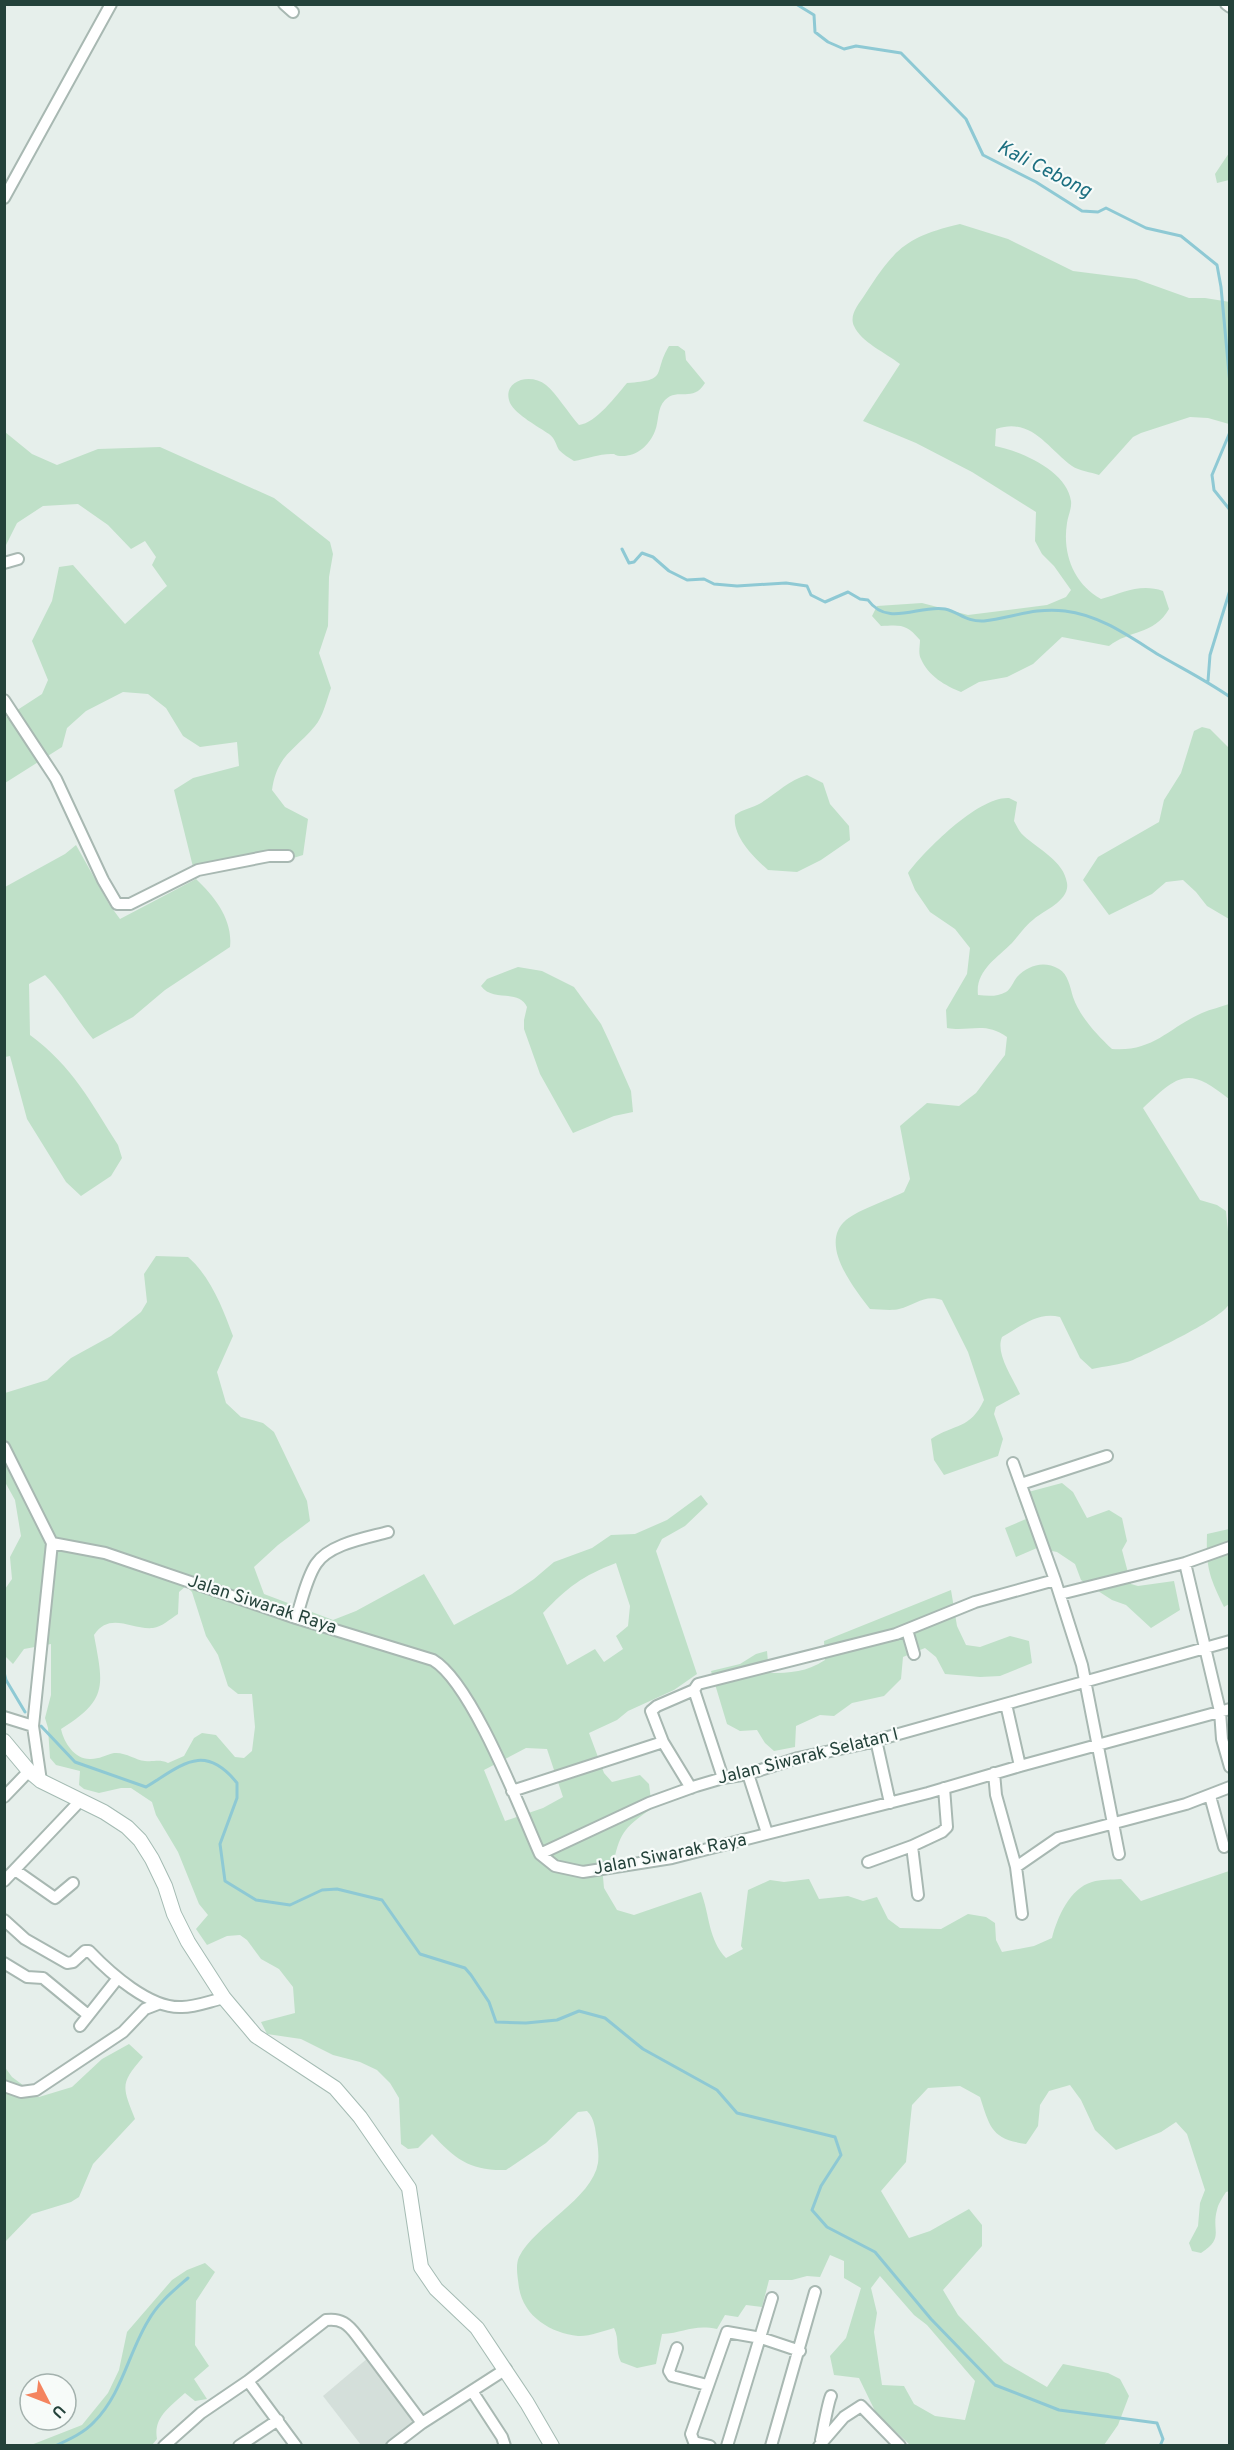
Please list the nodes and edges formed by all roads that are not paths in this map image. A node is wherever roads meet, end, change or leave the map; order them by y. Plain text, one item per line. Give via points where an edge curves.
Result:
1 (111, 4) edge
2 (284, 4) edge
3 (293, 12) dead end
4 (4, 198) edge
5 (18, 559) dead end
6 (4, 563) edge
7 (4, 700) edge
8 (288, 856) dead end
9 (4, 1447) edge
10 (1107, 1456) dead end
11 (1013, 1463) dead end
12 (1021, 1484) junction
13 (388, 1532) dead end
14 (52, 1543) junction
15 (1230, 1548) edge
16 (1185, 1563) junction
17 (1055, 1580) junction
18 (1060, 1594) junction
19 (296, 1618) junction
20 (907, 1630) junction
21 (1230, 1641) edge
22 (1205, 1647) junction
23 (914, 1654) dead end
24 (1086, 1682) junction
25 (694, 1690) junction
26 (1006, 1704) junction
27 (1225, 1710) edge
28 (4, 1717) edge
29 (33, 1726) junction
30 (876, 1740) junction
31 (4, 1741) edge
32 (663, 1742) junction
33 (1098, 1745) junction
34 (1020, 1766) junction
35 (1230, 1767) edge
36 (29, 1771) junction
37 (994, 1773) junction
38 (748, 1774) junction
39 (723, 1778) junction
40 (41, 1781) junction
41 (1230, 1787) edge
42 (691, 1788) junction
43 (944, 1788) junction
44 (512, 1791) junction
45 (1210, 1796) junction
46 (4, 1797) edge
47 (79, 1802) junction
48 (890, 1803) junction
49 (1113, 1824) junction
50 (767, 1833) junction
51 (912, 1846) junction
52 (1224, 1847) dead end
53 (540, 1854) junction
54 (1119, 1854) dead end
55 (868, 1862) dead end
56 (1016, 1868) junction
57 (15, 1870) junction
58 (4, 1881) edge
59 (73, 1883) dead end
60 (918, 1895) dead end
61 (1022, 1914) dead end
62 (4, 1920) edge
63 (4, 1963) edge
64 (118, 1978) junction
65 (224, 1998) junction
66 (158, 2004) junction
67 (88, 2016) junction
68 (80, 2026) dead end
69 (4, 2086) edge
70 (815, 2292) dead end
71 (772, 2298) dead end
72 (761, 2338) junction
73 (676, 2348) dead end
74 (800, 2351) junction
75 (506, 2369) junction
76 (248, 2381) junction
77 (707, 2385) junction
78 (472, 2391) junction
79 (831, 2396) dead end
80 (278, 2420) junction
81 (422, 2423) junction
82 (890, 2436) junction
83 (820, 2444) edge
84 (164, 2445) edge
85 (239, 2445) edge
86 (296, 2445) edge
87 (392, 2445) edge
88 (505, 2445) edge
89 (552, 2445) edge
90 (710, 2445) edge
91 (727, 2445) edge
92 (771, 2445) edge
93 (881, 2445) edge
94 (900, 2445) edge

1 - 4 street
2 - 3 street
5 - 6 street
7 - 8 street via 56,779 117,904 130,904 198,870
9 - 14 street
10 - 12 street
11 - 12 street
12 - 17 street
13 - 19 street via 322,1556 311,1573
14 - 19 street, Jalan Siwarak Raya via 105,1552
14 - 29 street
15 - 16 street
16 - 18 street
16 - 22 street
17 - 18 street
17 - 20 street via 975,1602
18 - 24 street
19 - 44 street, Jalan Siwarak Raya via 442,1665 479,1721
20 - 23 street
20 - 25 street via 698,1684
21 - 22 street, Jalan Siwarak Selatan I
22 - 24 street, Jalan Siwarak Selatan I
22 - 27 street
24 - 26 street, Jalan Siwarak Selatan I
24 - 33 street
25 - 32 street via 651,1711
25 - 39 street
26 - 30 street, Jalan Siwarak Selatan I
26 - 34 street
27 - 33 street, Jalan Siwarak Raya
27 - 35 street via 1222,1739
28 - 29 street
29 - 40 street
30 - 38 street, Jalan Siwarak Selatan I
30 - 48 street
31 - 36 main road
32 - 42 street
32 - 44 street
33 - 34 street, Jalan Siwarak Raya
33 - 49 street
34 - 37 street, Jalan Siwarak Raya
36 - 40 main road
36 - 46 street
37 - 43 street, Jalan Siwarak Raya
37 - 56 street via 996,1795
38 - 39 street, Jalan Siwarak Selatan I
38 - 50 street
39 - 42 street, Jalan Siwarak Selatan I
40 - 47 main road
41 - 45 street
42 - 53 street, Jalan Siwarak Selatan I via 649,1803
43 - 48 street, Jalan Siwarak Raya
43 - 51 street via 947,1827
44 - 53 street, Jalan Siwarak Raya
45 - 49 street
45 - 52 street
47 - 57 street
47 - 65 main road via 104,1812 140,1840 188,1942
48 - 50 street, Jalan Siwarak Raya
49 - 54 street
49 - 56 street via 1058,1838
50 - 53 street, Jalan Siwarak Raya via 672,1858 583,1872 555,1866
51 - 55 street
51 - 60 street
56 - 61 street
57 - 58 street
57 - 59 street via 55,1898
62 - 64 street via 25,1939 67,1964 89,1951
63 - 67 street via 27,1977 44,1978
64 - 66 street
64 - 67 street
65 - 66 street via 185,2007
65 - 75 main road via 256,2036 335,2088 360,2117 409,2188 421,2268 436,2289 477,2328
66 - 69 street via 145,2009 123,2032 36,2090 21,2092
67 - 68 street
70 - 74 street
71 - 72 street
72 - 74 street
72 - 77 street via 727,2332
72 - 91 street
73 - 77 street via 669,2371 672,2376
74 - 92 street
75 - 78 street
75 - 89 main road
76 - 80 street
76 - 81 street via 326,2320 339,2320 357,2336
76 - 84 street via 201,2413
77 - 90 street via 691,2438
78 - 81 street
78 - 88 street
79 - 83 street
80 - 85 street
80 - 86 street
81 - 87 street
82 - 83 street via 861,2406
82 - 93 street
82 - 94 street

